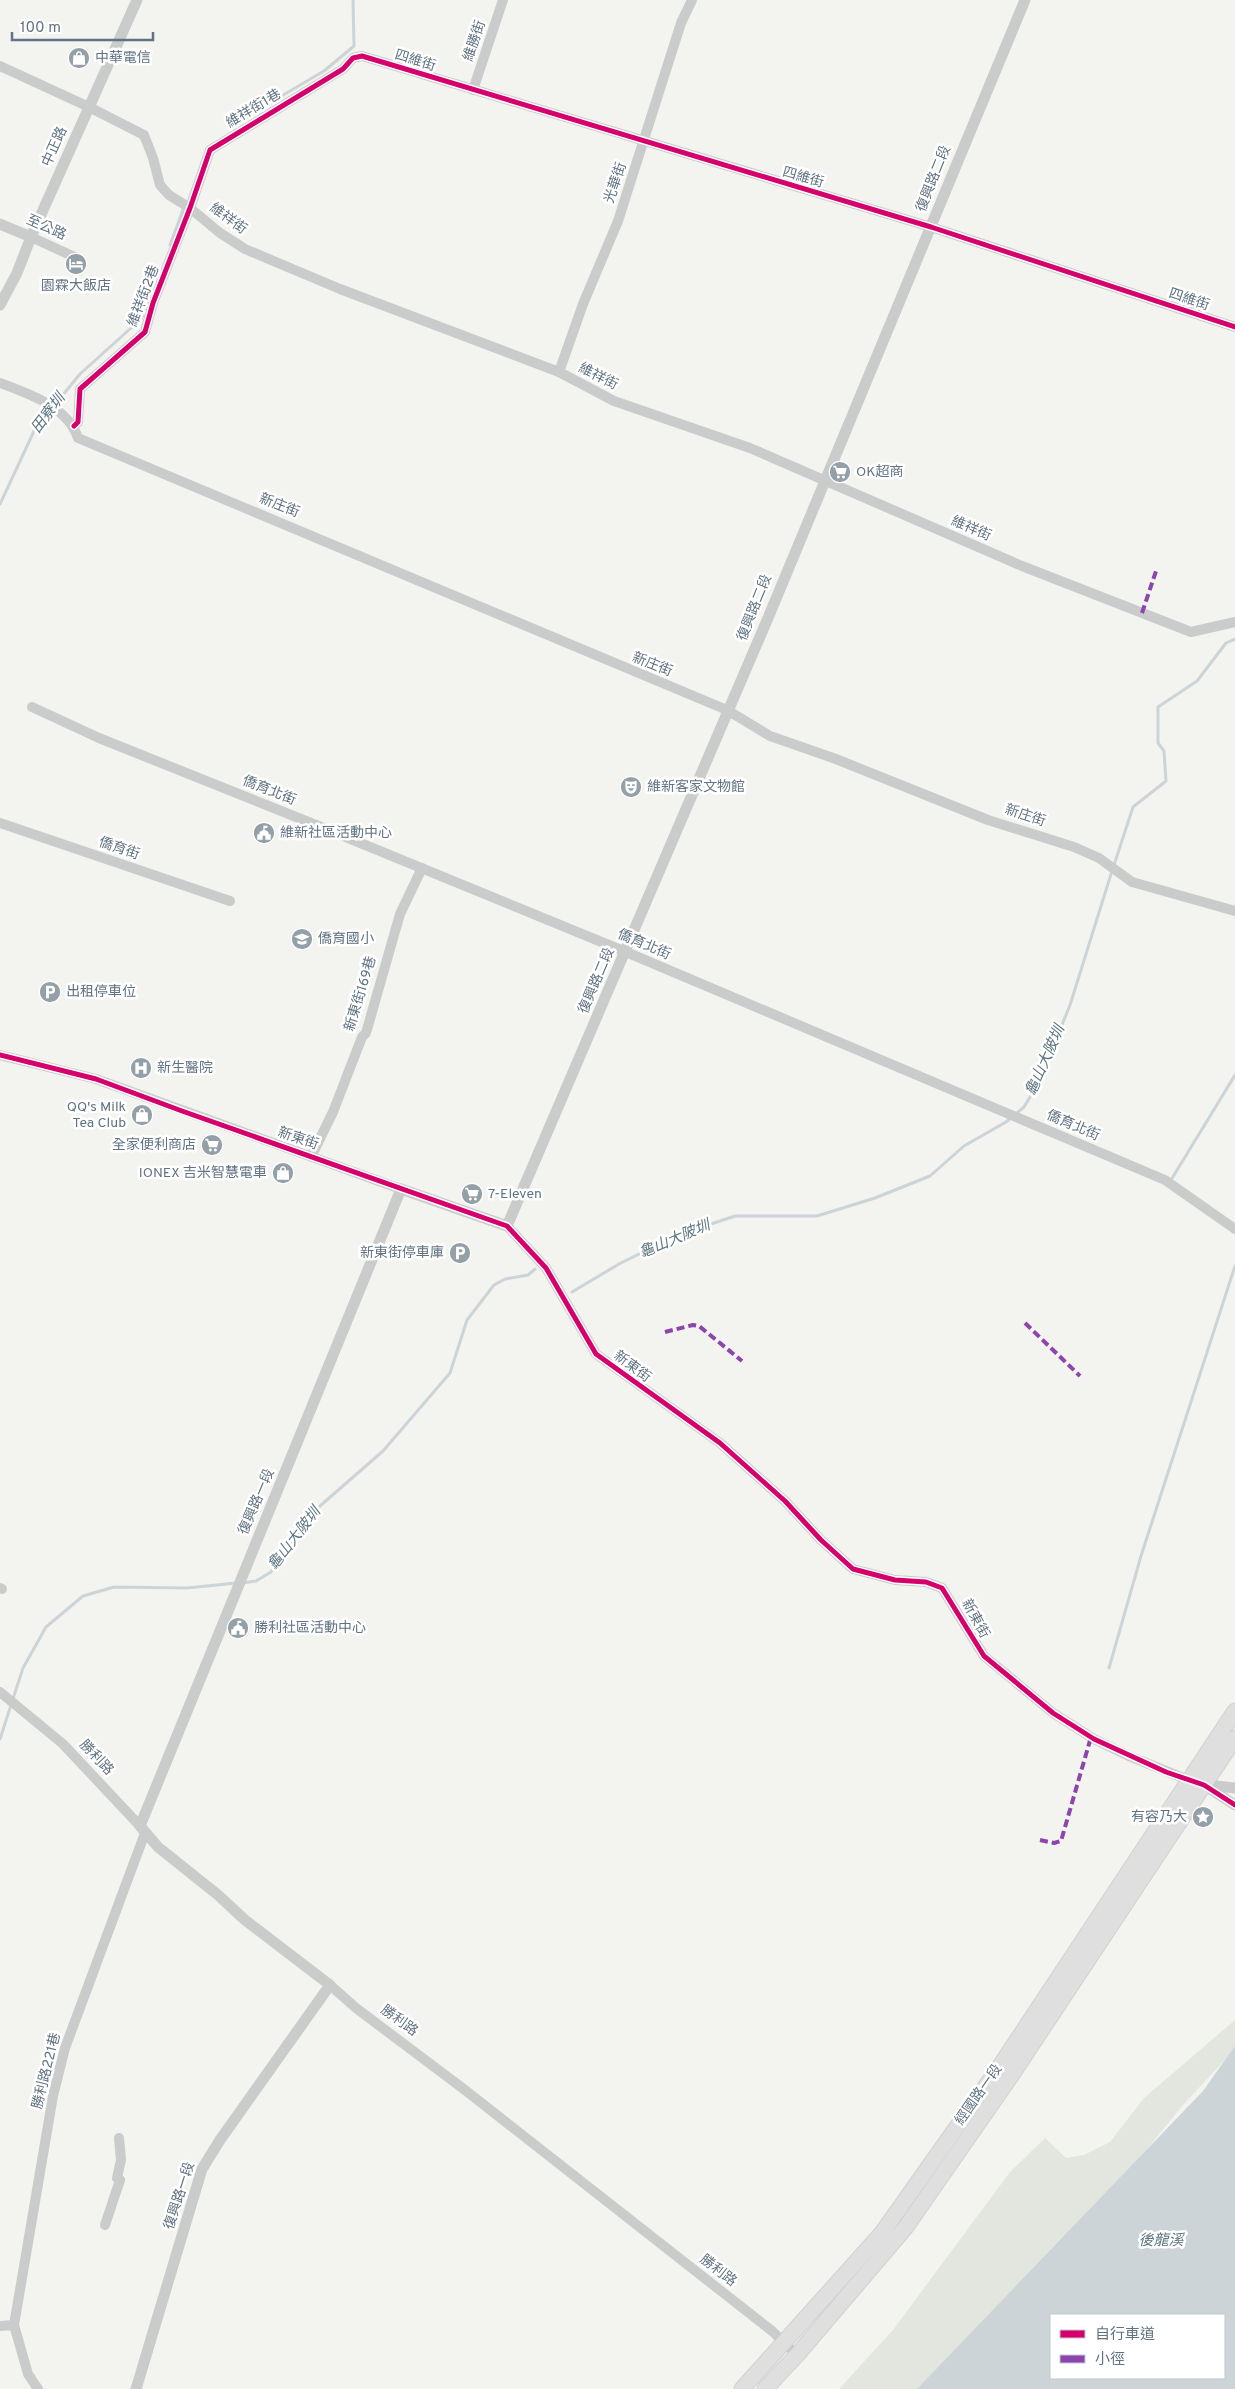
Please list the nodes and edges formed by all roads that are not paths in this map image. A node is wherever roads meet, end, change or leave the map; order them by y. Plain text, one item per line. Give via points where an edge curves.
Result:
1 (137, 0) edge
2 (504, 0) edge
3 (692, 0) edge
4 (1025, 0) edge
5 (362, 56) joint
6 (0, 66) edge
7 (473, 90) junction
8 (89, 106) junction
9 (645, 142) junction
10 (190, 208) junction
11 (0, 224) edge
12 (931, 227) junction
13 (31, 237) junction
14 (79, 259) dead end
15 (0, 305) edge
16 (1235, 328) edge
17 (559, 372) junction
18 (0, 383) edge
19 (72, 424) junction
20 (825, 479) junction
21 (1235, 622) edge
22 (32, 707) dead end
23 (727, 710) junction
24 (0, 824) edge
25 (422, 868) junction
26 (230, 901) dead end
27 (1235, 911) edge
28 (626, 952) junction
29 (0, 1055) edge
30 (312, 1156) junction
31 (401, 1189) junction
32 (507, 1226) junction
33 (1235, 1229) edge
34 (0, 1692) edge
35 (1235, 1711) edge
36 (1235, 1738) edge
37 (1189, 1781) junction
38 (1204, 1785) junction
39 (1235, 1788) edge
40 (1235, 1805) edge
41 (142, 1830) junction
42 (330, 1985) junction
43 (119, 2138) dead end
44 (104, 2226) dead end
45 (14, 2325) junction
46 (0, 2326) edge
47 (785, 2343) junction
48 (797, 2355) junction
49 (38, 2389) edge
50 (136, 2389) edge
51 (742, 2389) edge
52 (765, 2389) edge

1 - 8 street, 中正路
2 - 7 street, 維勝街
3 - 9 street, 光華街 via 681,23
4 - 12 street, 復興路二段
5 - 7 street, 四維街
5 - 10 street, 維祥街1巷 via 354,58 343,69 210,150
6 - 8 street, 維祥街
7 - 9 street, 四維街
8 - 10 street, 維祥街 via 144,135 160,185
8 - 13 street, 中正路
9 - 12 street, 四維街
9 - 17 street, 光華街
10 - 17 street, 維祥街 via 245,249 340,289
10 - 19 street, 維祥街2巷 via 152,303 145,332 80,389 78,422
11 - 13 street, 至公路
12 - 16 street, 四維街
12 - 20 street, 復興路二段
13 - 14 street, 至公路
13 - 15 street, 中正路
17 - 20 street, 維祥街 via 614,401 750,448
18 - 19 street, 新庄街 via 39,398
19 - 23 street, 新庄街 via 78,438
20 - 21 street, 維祥街 via 1022,566 1191,632
20 - 23 street, 復興路二段
22 - 25 street, 僑育北街 via 98,738
23 - 27 street, 新庄街 via 770,736 988,820 1074,847 1099,858 1132,882
23 - 28 street, 復興路二段
24 - 26 street, 僑育街
25 - 28 street, 僑育北街
25 - 30 street, 新東街169巷 via 400,914 366,1033
28 - 32 street, 復興路二段
28 - 33 street, 僑育北街 via 1165,1180
29 - 30 street, 新東街 via 96,1079
30 - 31 street, 新東街
31 - 32 street, 新東街
31 - 41 street, 復興路一段
32 - 37 street, 新東街 via 546,1268 596,1354 720,1443 785,1501 853,1569 895,1580 926,1582 942,1588 984,1656 1053,1713 1111,1748
34 - 41 street, 勝利路 via 63,1744
35 - 37 main road, 經國路一段
36 - 38 main road, 經國路一段
37 - 38 street, 新東街
37 - 47 main road, 經國路一段 via 998,2068 882,2233
38 - 39 street
38 - 40 street
38 - 48 main road, 經國路一段 via 906,2228
41 - 42 street, 勝利路 via 245,1920
41 - 45 street, 勝利路221巷 via 65,2048 53,2096
42 - 47 street, 勝利路
42 - 50 street, 復興路一段 via 202,2170
43 - 44 street via 121,2160 117,2178 120,2180
45 - 46 street
45 - 49 street via 28,2374
47 - 48 street, 勝利路
47 - 51 main road, 經國路一段
48 - 52 main road, 經國路一段

